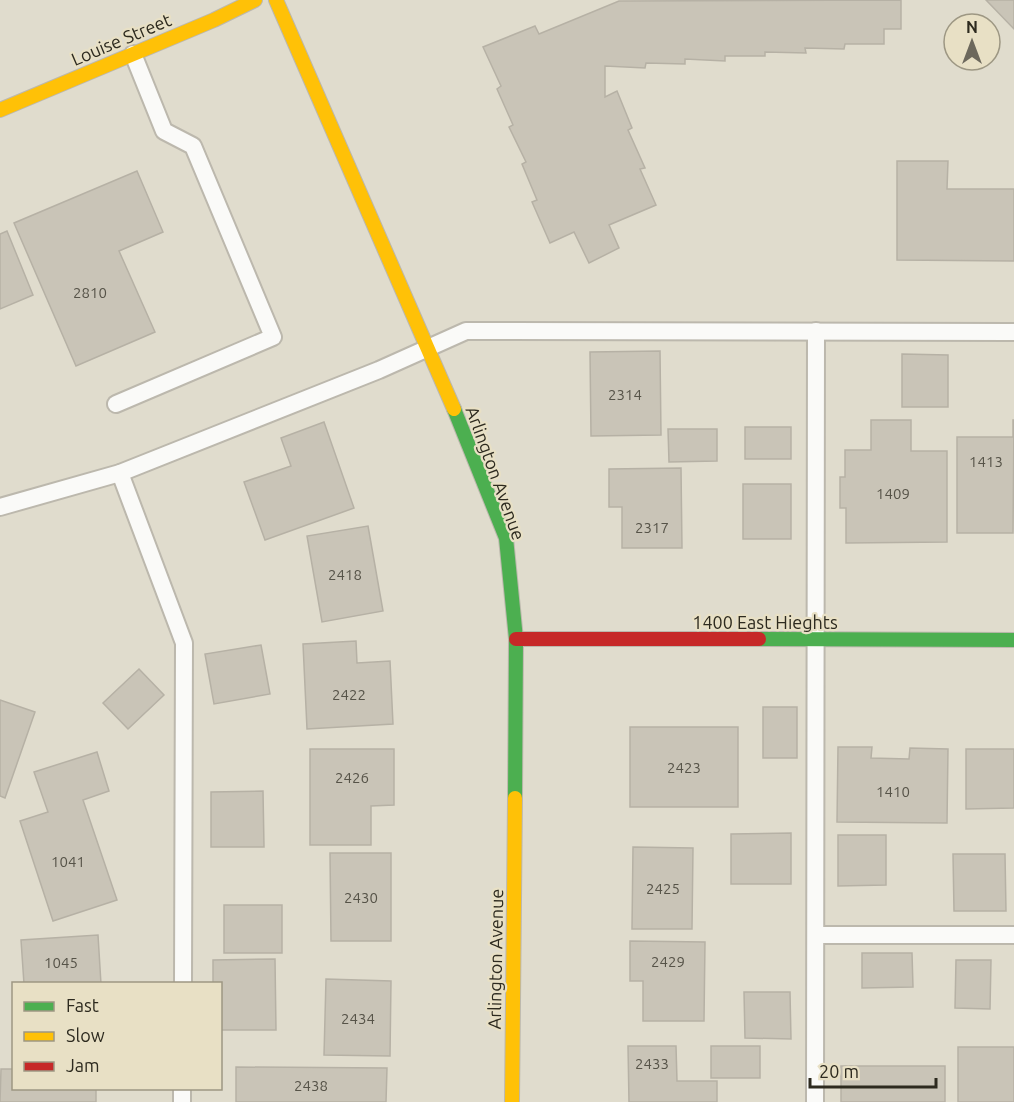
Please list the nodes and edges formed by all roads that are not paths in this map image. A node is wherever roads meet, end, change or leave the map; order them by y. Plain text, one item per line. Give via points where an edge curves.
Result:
1 (255, 0) edge
2 (276, 0) edge
3 (133, 54) junction
4 (0, 110) edge
5 (816, 331) junction
6 (1014, 332) edge
7 (429, 348) junction
8 (116, 404) dead end
9 (120, 473) junction
10 (0, 507) edge
11 (516, 639) junction
12 (814, 640) junction
13 (1014, 640) edge
14 (816, 935) junction
15 (1014, 935) edge
16 (183, 982) edge
17 (512, 1102) edge
18 (815, 1102) edge

1 - 3 street, Louise Street
2 - 7 street, Arlington Avenue
3 - 4 street, Louise Street
3 - 8 lane via 164,131 193,146 273,337
5 - 6 lane
5 - 7 lane via 466,331
5 - 12 lane
7 - 9 lane
7 - 11 street, Arlington Avenue via 506,538
9 - 10 lane
9 - 16 lane via 184,643
11 - 12 street, 1400 East Hieghts
11 - 17 street, Arlington Avenue
12 - 13 street, 1400 East Hieghts
12 - 14 lane
14 - 15 lane
14 - 18 lane

